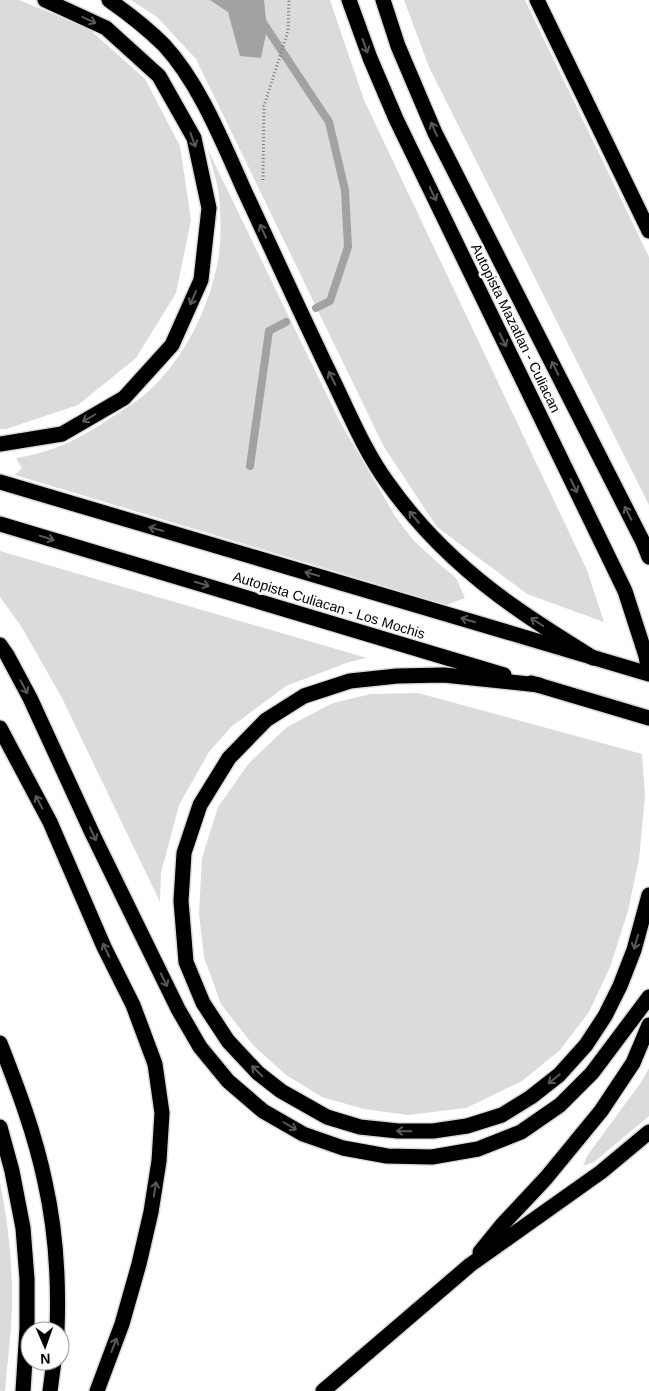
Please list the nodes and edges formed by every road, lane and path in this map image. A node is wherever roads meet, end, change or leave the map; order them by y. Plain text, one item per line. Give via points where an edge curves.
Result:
1 (45, 0) edge
2 (109, 0) edge
3 (289, 0) edge
4 (349, 0) edge
5 (383, 0) edge
6 (537, 0) edge
7 (263, 181) dead end
8 (649, 231) edge
9 (0, 444) edge
10 (0, 482) edge
11 (0, 524) edge
12 (649, 557) edge
13 (0, 644) edge
14 (593, 658) junction
15 (649, 673) edge
16 (539, 686) junction
17 (649, 718) edge
18 (0, 728) edge
19 (649, 895) edge
20 (649, 997) edge
21 (649, 1025) edge
22 (0, 1044) edge
23 (0, 1127) edge
24 (649, 1132) edge
25 (470, 1265) junction
26 (57, 1321) edge
27 (53, 1371) edge
28 (23, 1391) edge
29 (50, 1391) edge
30 (96, 1391) edge
31 (323, 1391) edge

1 -> 9 highway via 106,28 158,76 194,138 209,208 201,280 172,345 124,398 62,434
14 -> 2 highway via 520,611 478,579 440,546 386,480 361,438 299,310 212,119 187,76 165,47 138,21
3 - 7 path via 288,33 264,106
4 -> 15 highway, Autopista Mazatlan - Culiacan via 396,119 625,591
12 -> 5 highway, Autopista Mazatlan - Culiacan via 435,133 398,46
6 - 8 highway
14 -> 10 highway, Autopista Culiacan - Los Mochis
11 -> 16 highway, Autopista Culiacan - Los Mochis
13 -> 20 highway via 30,698 93,835 178,1009 200,1047 228,1082 263,1111 303,1134 342,1148 387,1156 432,1157 478,1149 521,1132 560,1105 592,1073
14 - 15 highway, Autopista Culiacan - Los Mochis
16 - 17 highway, Autopista Culiacan - Los Mochis
19 -> 16 highway via 620,986 586,1045 559,1075 531,1097 502,1115 467,1126 433,1131 398,1131 360,1127 327,1117 280,1092 258,1073 228,1041 203,1003 186,962 181,901 184,854 200,805 224,765 266,720 304,696 350,681 444,675
30 -> 18 highway via 122,1324 151,1212 160,1161 162,1113 155,1064 133,1005 50,822
21 - 25 highway via 633,1063 601,1111
22 - 26 highway via 23,1102 45,1182 54,1238
23 - 28 highway via 23,1228 27,1279
24 - 25 highway via 601,1172
25 - 31 highway
27 - 29 highway

